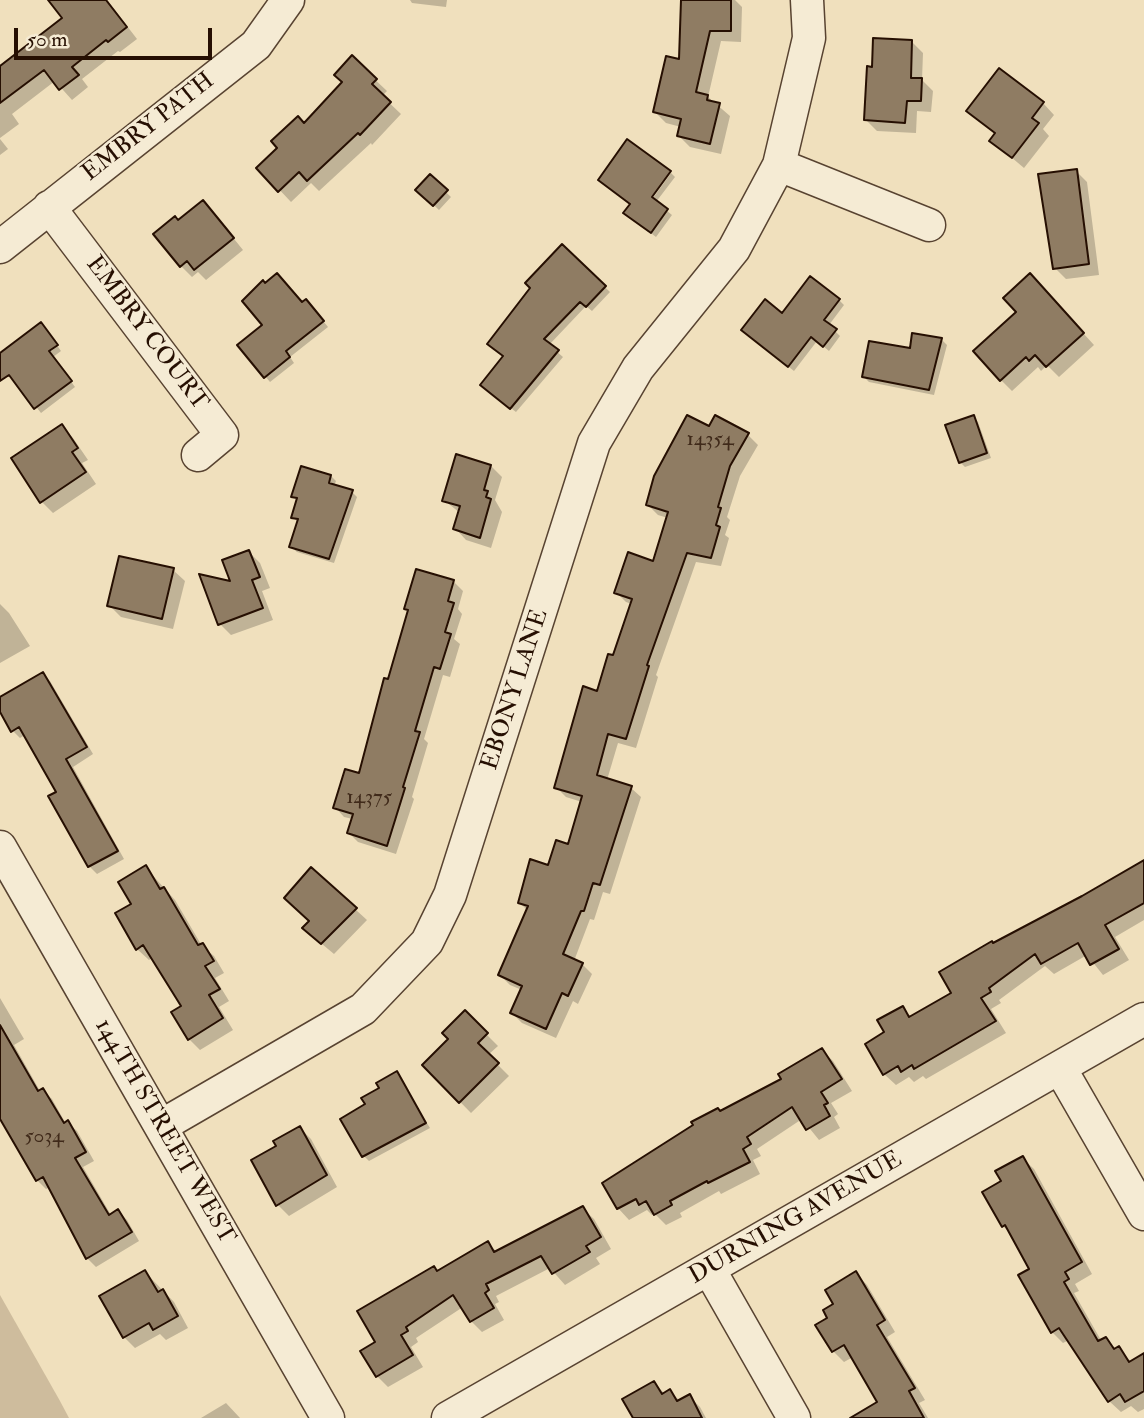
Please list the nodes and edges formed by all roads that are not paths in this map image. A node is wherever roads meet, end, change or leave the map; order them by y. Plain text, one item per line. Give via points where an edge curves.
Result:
1 (288, 0) edge
2 (807, 0) edge
3 (779, 165) junction
4 (49, 207) junction
5 (929, 225) dead end
6 (0, 247) edge
7 (198, 455) dead end
8 (0, 847) edge
9 (1144, 1019) edge
10 (1060, 1068) junction
11 (161, 1126) junction
12 (1144, 1214) edge
13 (709, 1269) junction
14 (328, 1418) edge
15 (448, 1418) edge
16 (794, 1418) edge

1 - 4 street, EMBRY PATH via 256,45
2 - 3 street, EBONY LANE via 809,38
3 - 5 street
3 - 11 street, EBONY LANE via 734,249 638,368 594,443 450,895 427,942 363,1009
4 - 6 street, EMBRY PATH
4 - 7 street, EMBRY COURT via 222,435
8 - 11 street, 144TH STREET WEST
9 - 10 street, DURNING AVENUE
10 - 12 street
10 - 13 street, DURNING AVENUE
11 - 14 street, 144TH STREET WEST
13 - 15 street, DURNING AVENUE
13 - 16 street

